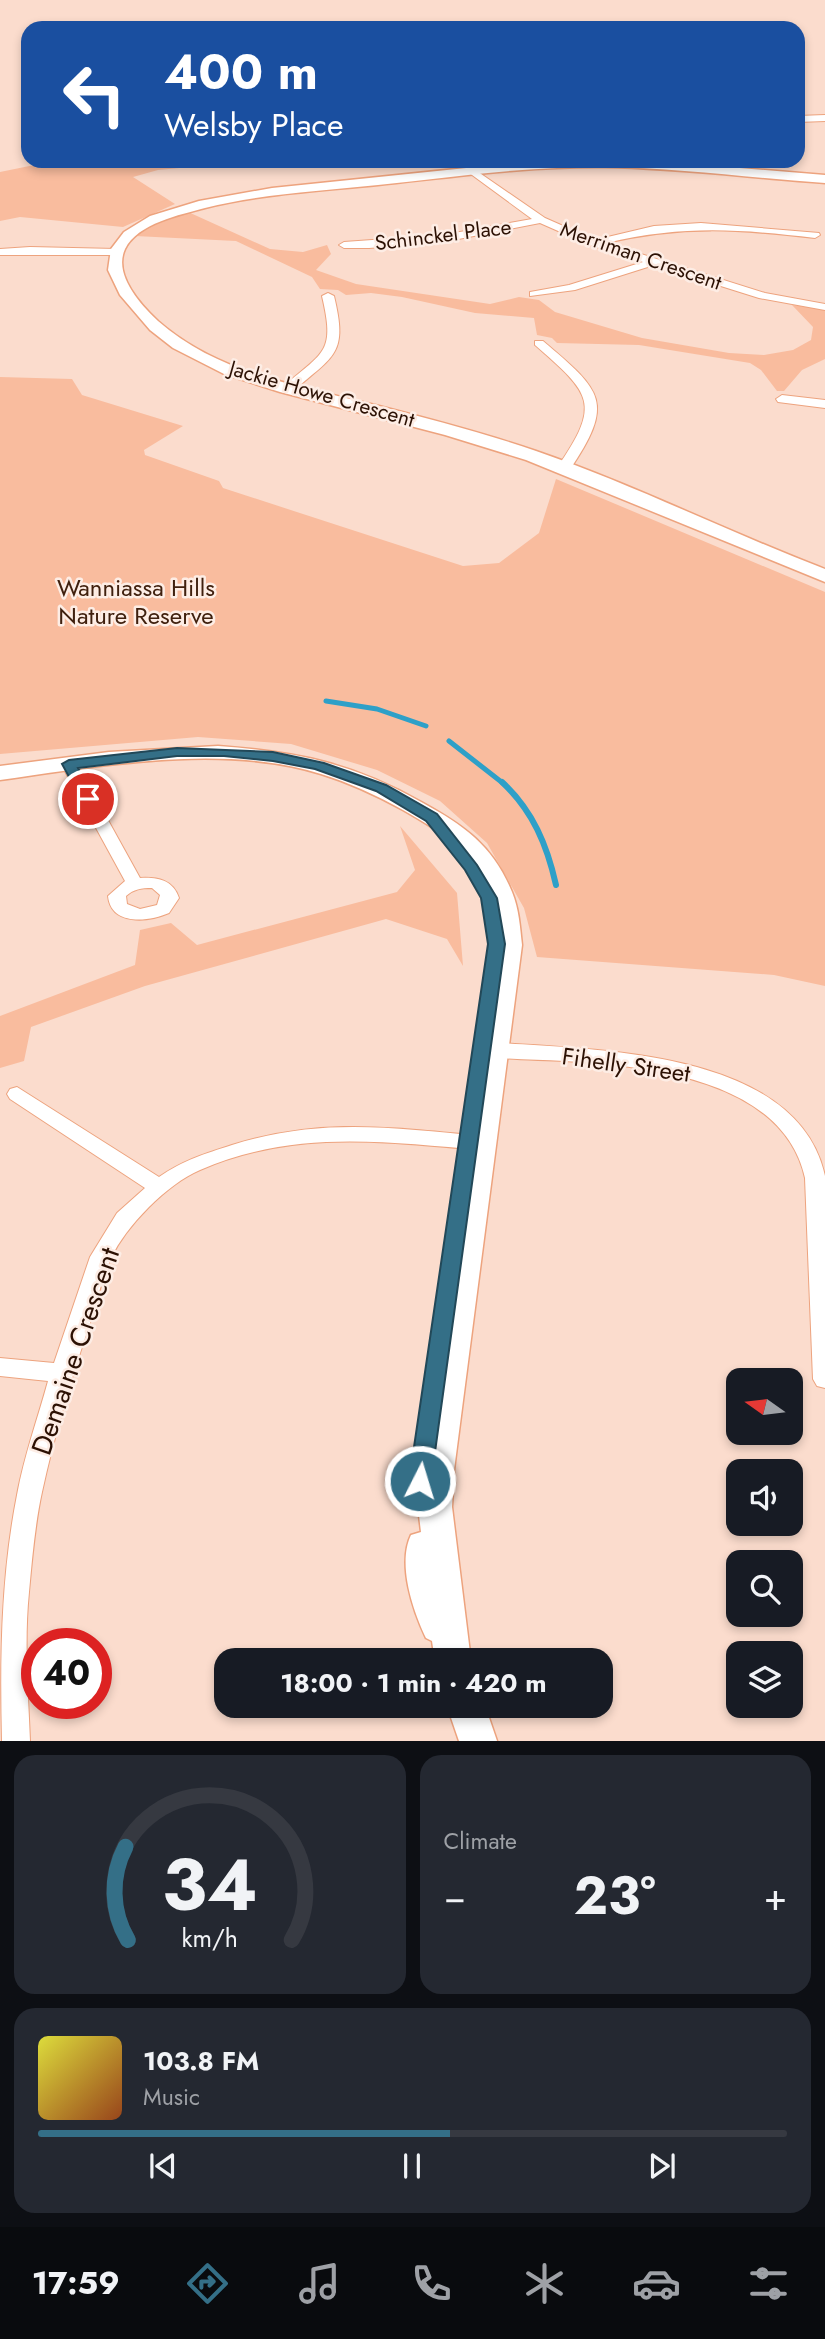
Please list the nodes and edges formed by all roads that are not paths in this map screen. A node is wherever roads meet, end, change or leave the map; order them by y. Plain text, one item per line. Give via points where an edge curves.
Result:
1 (825, 118) edge
2 (805, 119) edge
3 (499, 168) edge
4 (697, 168) edge
5 (471, 170) junction
6 (825, 179) edge
7 (541, 220) junction
8 (815, 235) dead end
9 (594, 243) junction
10 (344, 245) dead end
11 (0, 252) edge
12 (116, 252) junction
13 (653, 262) junction
14 (534, 293) dead end
15 (328, 296) dead end
16 (825, 307) edge
17 (539, 343) dead end
18 (289, 388) junction
19 (782, 399) dead end
20 (825, 404) edge
21 (564, 468) junction
22 (825, 576) edge
23 (69, 764) junction
24 (0, 773) edge
25 (135, 884) dead end
26 (488, 1050) junction
27 (17, 1094) dead end
28 (475, 1142) junction
29 (159, 1187) junction
30 (0, 1367) edge
31 (62, 1373) junction
32 (825, 1379) edge
33 (6, 1648) edge
34 (450, 1648) edge
35 (470, 1718) edge
36 (16, 1741) edge
37 (478, 1741) edge

1 - 2 street
3 - 5 street
4 - 6 street
5 - 7 street, Merriman Crescent
5 - 12 street via 210,202 143,226
7 - 9 street, Merriman Crescent
7 - 10 street, Schinckel Place via 474,235
8 - 9 street via 738,226 686,226
9 - 13 street, Merriman Crescent
11 - 12 street
12 - 18 street, Jackie Howe Crescent via 118,279 155,327 222,366
13 - 14 street via 571,288
13 - 16 street, Merriman Crescent via 763,296
15 - 18 street via 335,344
17 - 21 street via 578,376 592,400 592,425
18 - 21 street, Jackie Howe Crescent via 460,433
19 - 20 street
21 - 22 street, Jackie Howe Crescent
23 - 24 street
23 - 25 street
23 - 26 street via 177,752 273,756 341,772 381,788 457,832 501,896 503,945
26 - 28 street
26 - 32 street, Fihelly Street via 670,1066 748,1094 792,1127 808,1153 815,1178
27 - 29 street
28 - 29 street, Demaine Crescent via 368,1133 294,1136 191,1165
28 - 34 street via 427,1507
29 - 31 street, Demaine Crescent via 125,1219 101,1257
30 - 31 street
31 - 33 street, Demaine Crescent via 29,1494
33 - 36 street, Demaine Crescent
35 - 37 street

